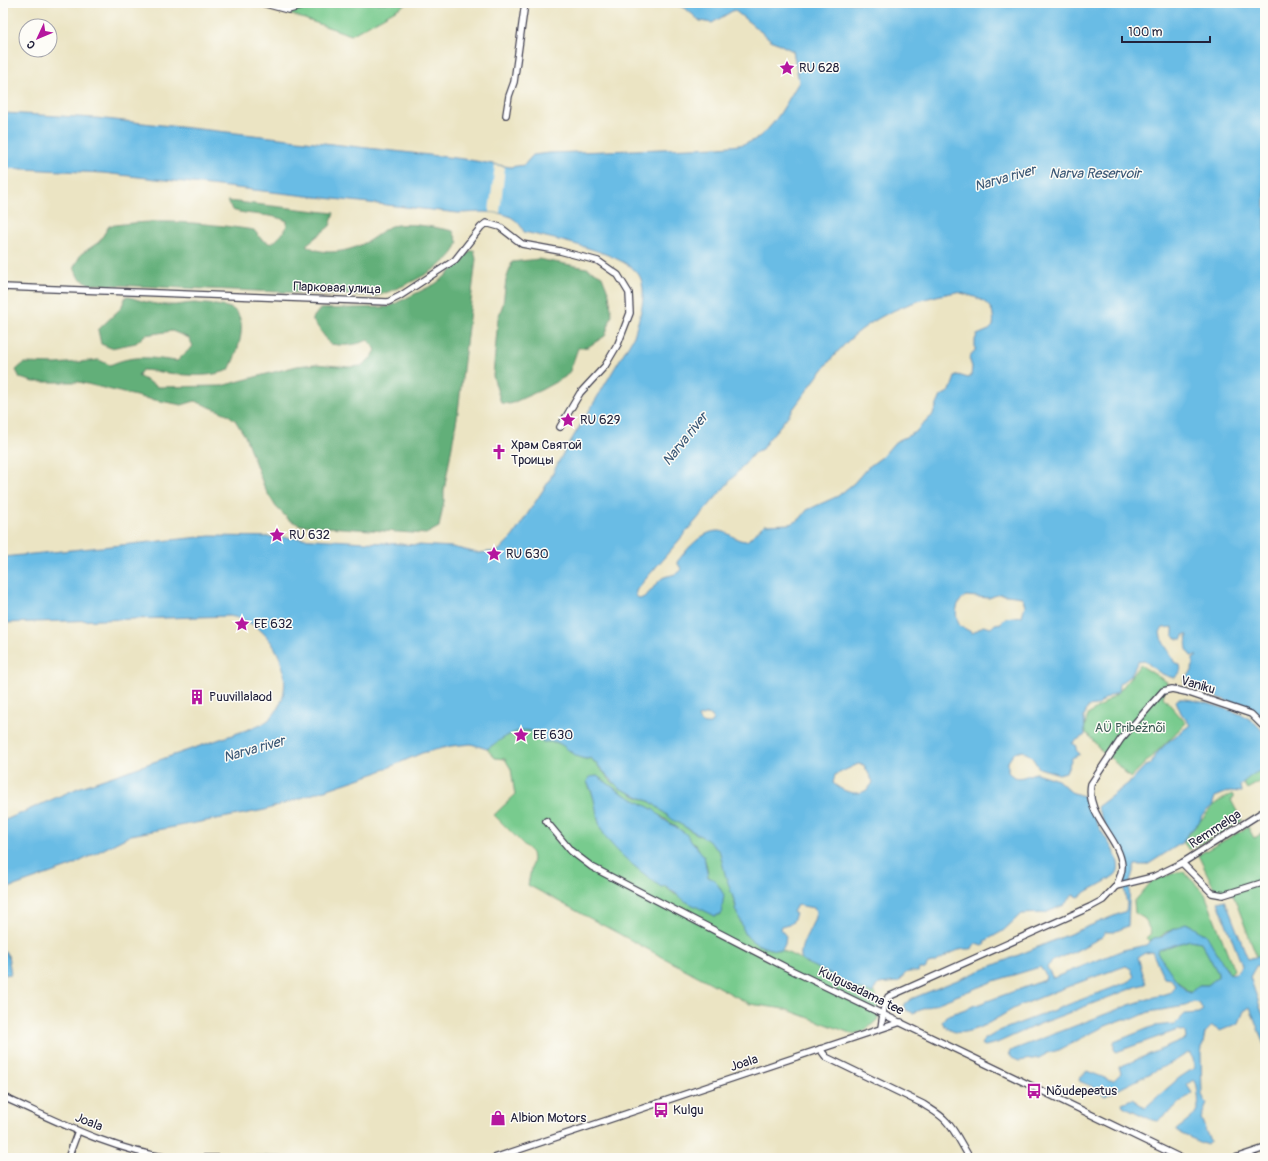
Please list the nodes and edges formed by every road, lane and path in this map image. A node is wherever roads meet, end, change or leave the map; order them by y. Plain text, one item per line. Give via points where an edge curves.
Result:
1 (262, 3) edge
2 (314, 3) edge
3 (525, 3) edge
4 (506, 115) dead end
5 (3, 287) edge
6 (560, 427) dead end
7 (1265, 728) edge
8 (1261, 813) dead end
9 (546, 821) dead end
10 (1182, 864) junction
11 (1265, 882) edge
12 (1116, 886) junction
13 (884, 1013) junction
14 (901, 1022) junction
15 (881, 1028) junction
16 (820, 1049) junction
17 (3, 1096) edge
18 (78, 1131) junction
19 (1265, 1148) edge
20 (68, 1158) edge
21 (170, 1158) edge
22 (177, 1158) edge
23 (217, 1158) edge
24 (494, 1158) edge
25 (970, 1158) edge
26 (1181, 1158) edge
27 (1235, 1158) edge

1 - 2 street via 288,10
3 - 4 street via 514,82
5 - 6 street, Парковая улица via 388,302 455,260 481,227 486,223 494,224 522,244 566,252 598,262 618,275 629,293 630,313 616,348 605,366 580,393
7 - 12 street, Vaniku via 1251,714 1186,692 1172,689 1163,691 1121,738 1089,790 1094,808 1122,865 1122,874
8 - 10 street, Remmelga
9 - 13 street, Kulgusadama tee via 571,851 592,867 785,967
10 - 11 street via 1212,894 1223,895
10 - 12 street, Remmelga via 1153,877
12 - 13 street via 1103,900 1090,907 888,997
13 - 14 street, Kulgusadama tee
13 - 15 street
14 - 15 street, Joala
14 - 26 street, Kulgusadama tee
15 - 16 street, Joala
16 - 24 street, Joala
16 - 25 street via 826,1057 923,1104 946,1120
17 - 18 street, Joala
18 - 20 street
18 - 21 street, Joala via 148,1155
19 - 27 street
22 - 23 street

